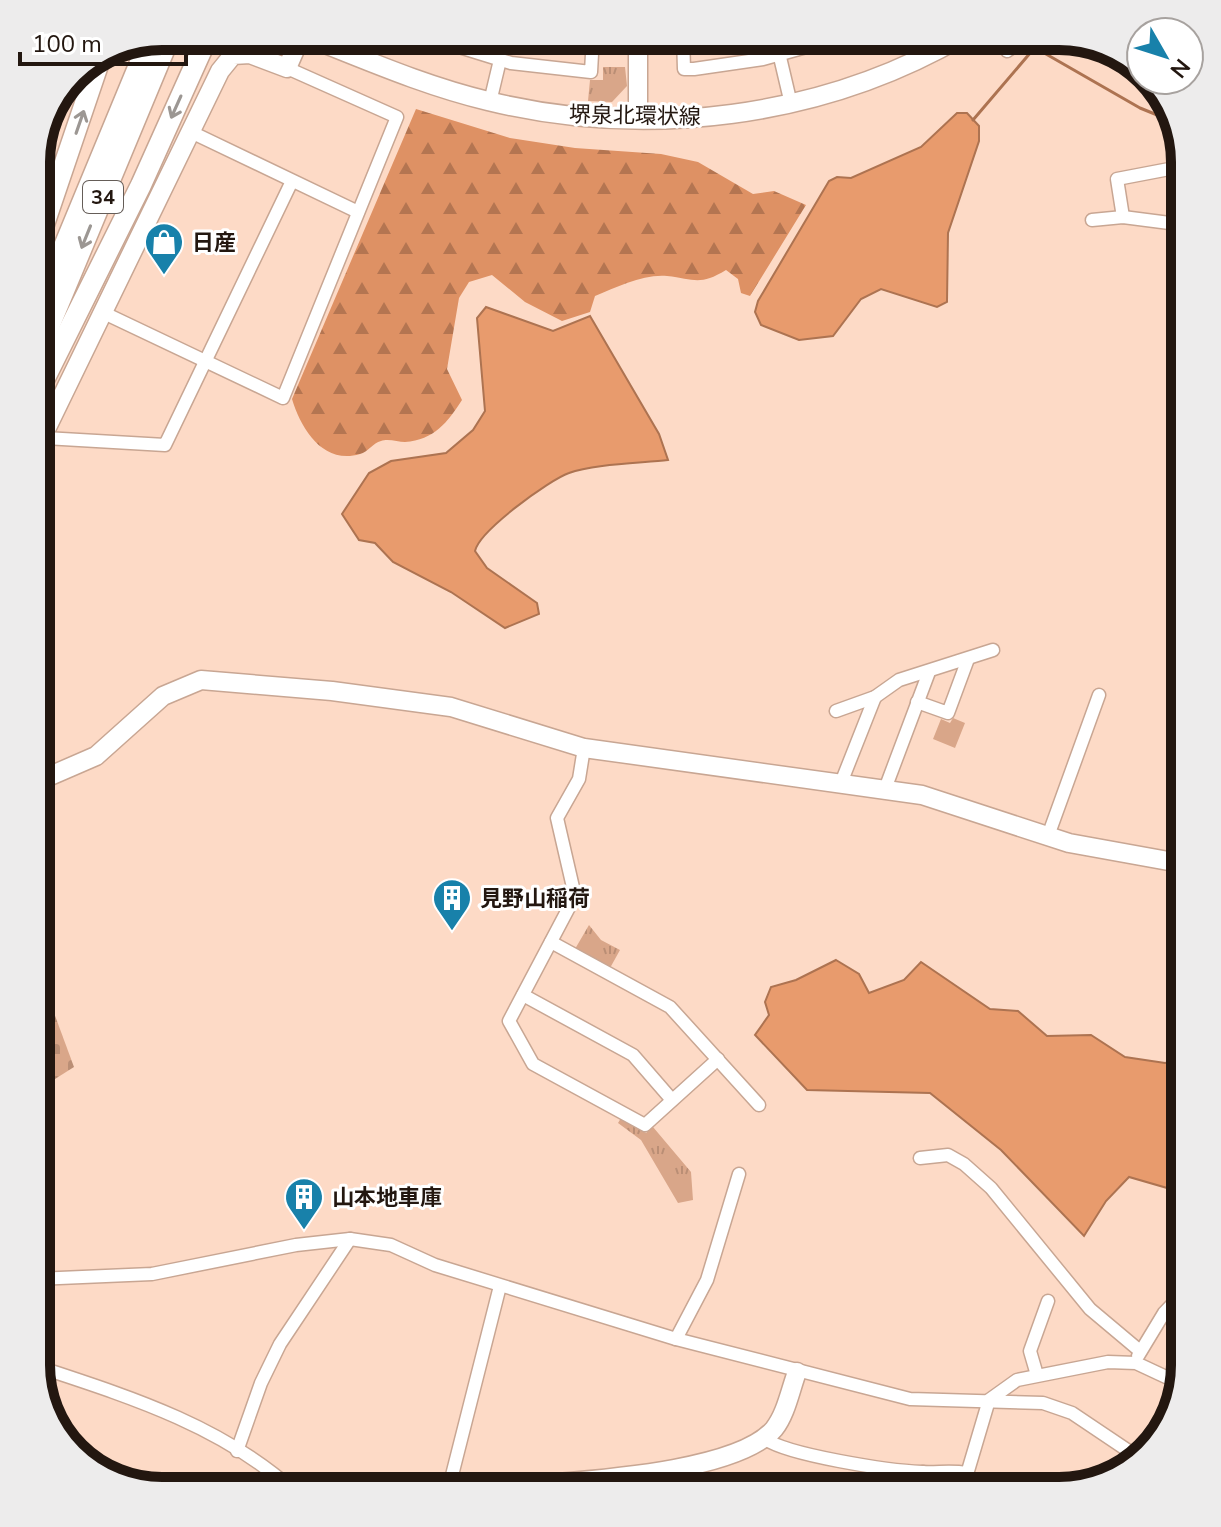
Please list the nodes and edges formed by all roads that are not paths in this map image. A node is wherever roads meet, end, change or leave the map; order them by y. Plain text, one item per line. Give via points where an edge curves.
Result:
1 (164, 50) edge
2 (202, 50) edge
3 (296, 50) edge
4 (338, 50) edge
5 (468, 50) edge
6 (592, 50) edge
7 (638, 50) edge
8 (683, 50) edge
9 (778, 50) edge
10 (794, 50) edge
11 (936, 50) edge
12 (145, 52) edge
13 (779, 54) junction
14 (500, 60) junction
15 (287, 68) junction
16 (95, 73) edge
17 (490, 102) junction
18 (791, 104) junction
19 (638, 119) junction
20 (191, 132) junction
21 (1171, 169) edge
22 (292, 181) junction
23 (50, 207) edge
24 (358, 212) junction
25 (1123, 217) junction
26 (1092, 220) dead end
27 (1171, 223) edge
28 (50, 280) edge
29 (104, 313) junction
30 (50, 324) edge
31 (207, 362) junction
32 (50, 368) edge
33 (50, 424) edge
34 (50, 444) edge
35 (993, 650) dead end
36 (968, 659) junction
37 (929, 672) junction
38 (1099, 695) dead end
39 (875, 697) junction
40 (917, 702) junction
41 (836, 711) dead end
42 (584, 748) junction
43 (50, 776) edge
44 (841, 783) junction
45 (885, 789) junction
46 (1048, 836) junction
47 (1171, 862) edge
48 (551, 942) junction
49 (523, 995) junction
50 (718, 1059) junction
51 (672, 1100) junction
52 (759, 1105) dead end
53 (920, 1158) dead end
54 (739, 1174) dead end
55 (350, 1239) junction
56 (50, 1278) edge
57 (500, 1286) junction
58 (1048, 1301) dead end
59 (1171, 1306) edge
60 (676, 1339) junction
61 (1138, 1357) junction
62 (51, 1371) edge
63 (797, 1372) junction
64 (1037, 1375) junction
65 (1170, 1377) edge
66 (989, 1400) junction
67 (764, 1438) junction
68 (237, 1451) junction
69 (1130, 1452) edge
70 (923, 1472) junction
71 (966, 1473) junction
72 (274, 1477) edge
73 (452, 1477) edge
74 (626, 1477) edge
75 (922, 1477) edge
76 (965, 1477) edge

1 -> 30 main road, 34
2 -> 32 main road
3 - 15 street
4 - 17 street, 堺泉北環状線
5 - 14 street
6 - 14 street via 591,72
7 - 19 street
8 - 13 street via 684,69
9 - 13 street
10 - 13 street
11 - 18 street, 堺泉北環状線 via 892,73
12 - 28 main road, 34
13 - 18 street
14 - 17 street
15 - 20 street via 250,54 233,55
15 - 24 street via 397,117
23 -> 16 main road
17 - 19 street, 堺泉北環状線 via 579,117
18 - 19 street, 堺泉北環状線 via 719,116
20 - 22 street
20 - 29 street
21 - 25 street via 1117,179
22 - 24 street
22 - 31 street
24 - 31 street via 283,398
25 - 26 street
25 - 27 street
29 - 31 street
29 - 33 street
31 - 34 street via 165,445
35 - 36 street
36 - 37 street
36 - 40 street via 948,713
37 - 39 street via 899,680
37 - 40 street
38 - 46 street
39 - 41 street
39 - 44 street
40 - 45 street
42 - 43 street via 451,707 201,680 163,696 96,756
42 - 44 street
42 - 48 street via 579,779 557,818 575,896
44 - 45 street
45 - 46 street via 922,795
46 - 47 street
48 - 49 street
48 - 50 street via 670,1007
49 - 51 street via 633,1055
49 - 51 street via 509,1021 533,1064 645,1125
50 - 51 street
50 - 52 street
53 - 61 street via 948,1155 991,1188 1090,1309
54 - 60 street via 707,1280
55 - 56 street via 152,1274
55 - 57 street via 391,1245
55 - 68 street via 280,1344
57 - 60 street
57 - 73 street
58 - 64 street via 1030,1351
59 - 61 street
60 - 63 street
61 - 64 street
61 - 65 street
62 - 68 street via 161,1408
63 - 66 street via 910,1399
63 - 67 street via 780,1420
64 - 66 street via 1017,1380
66 - 69 street via 1043,1403 1072,1413
66 - 71 street
67 - 70 street via 820,1456
67 - 74 street via 750,1448
68 - 72 street
70 - 71 street
70 - 75 street
71 - 76 street

